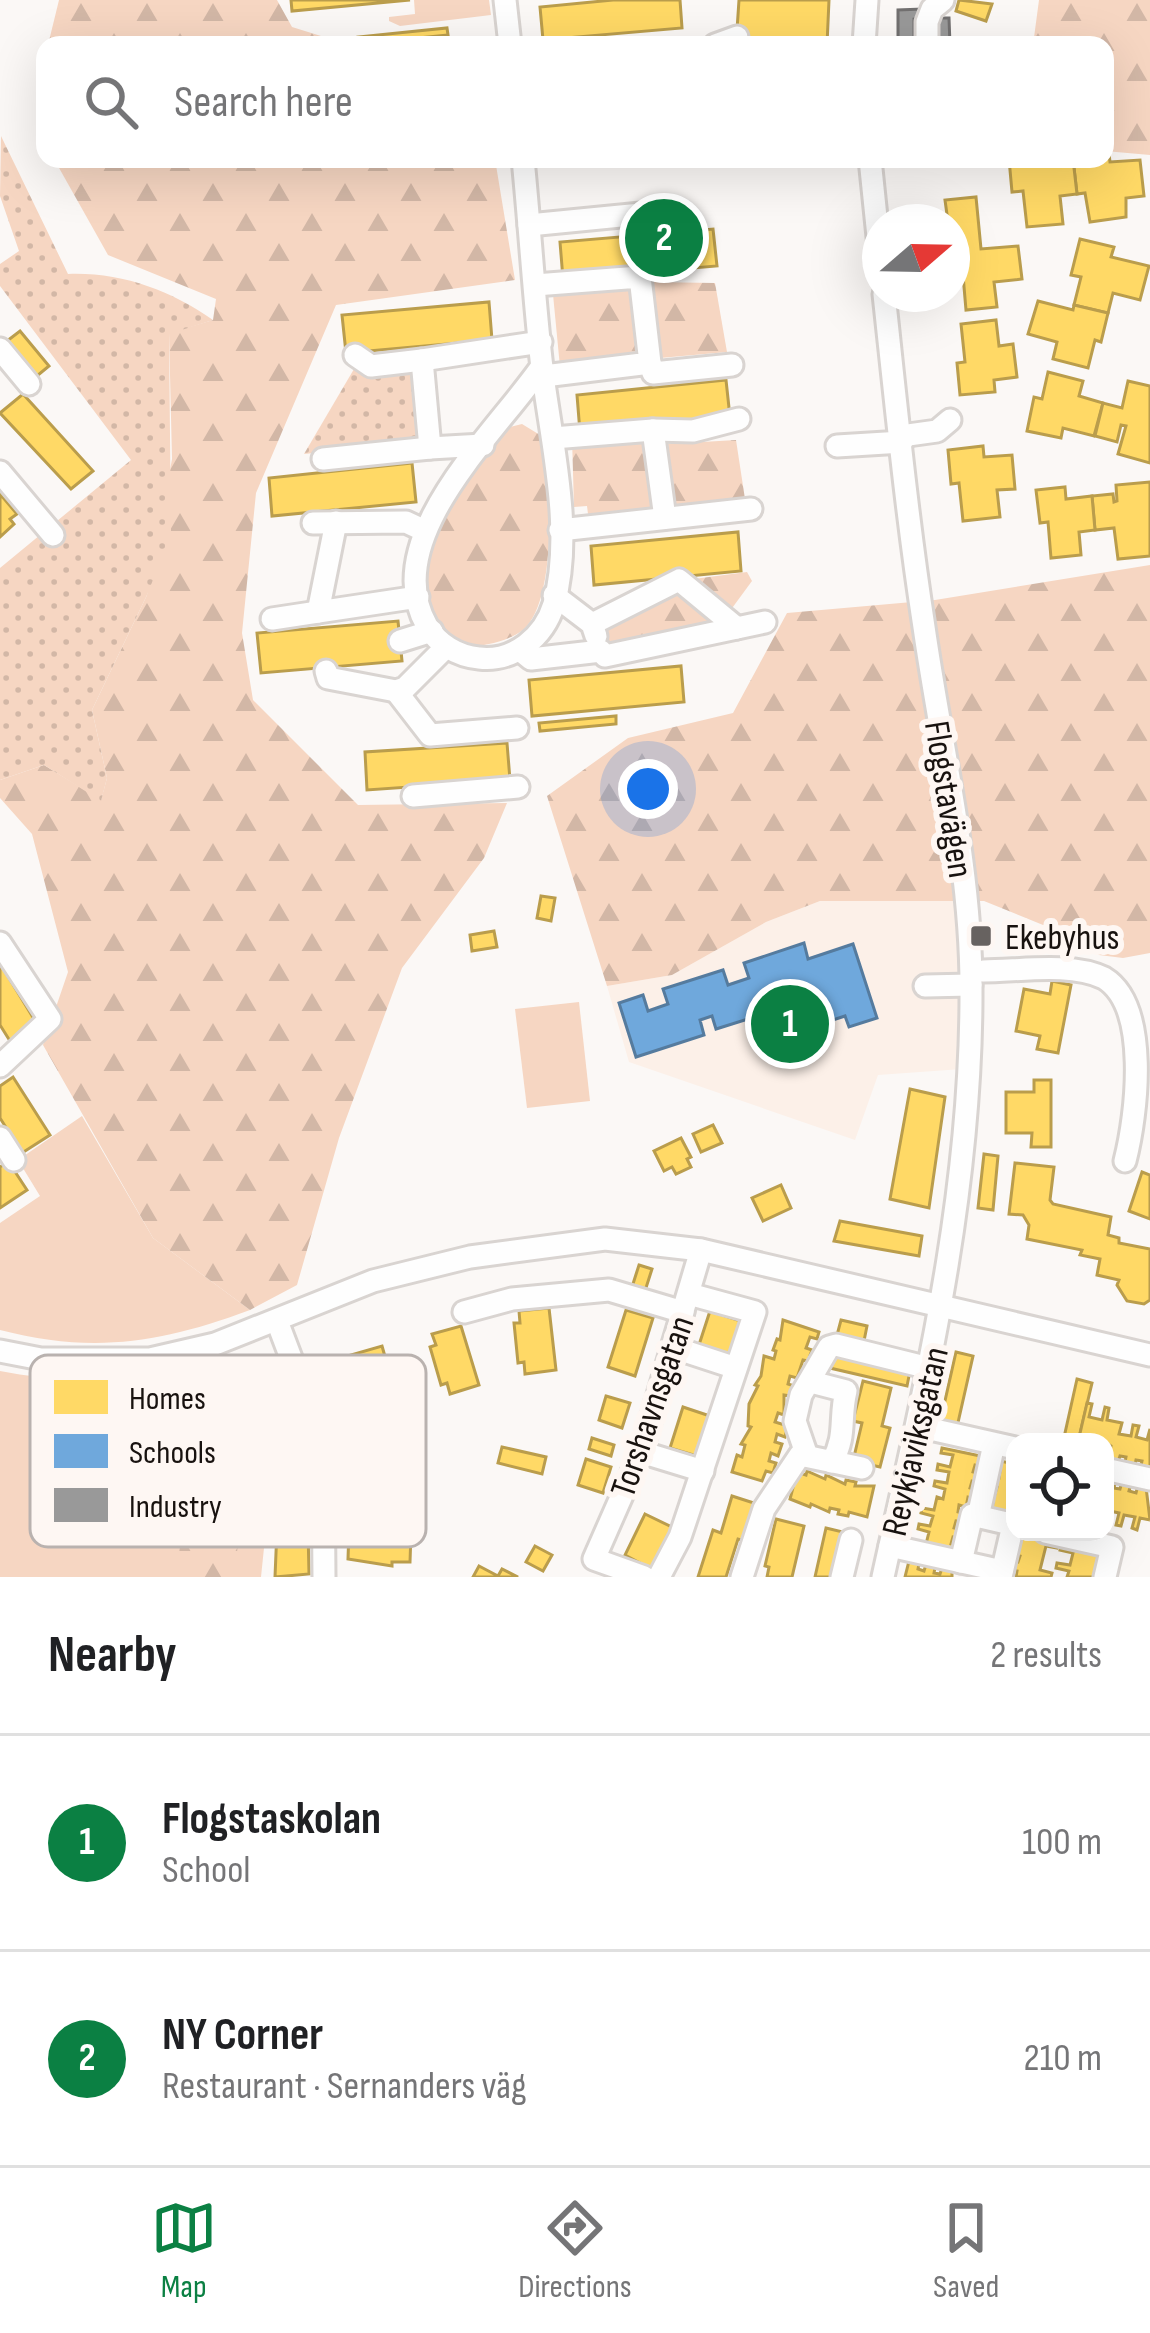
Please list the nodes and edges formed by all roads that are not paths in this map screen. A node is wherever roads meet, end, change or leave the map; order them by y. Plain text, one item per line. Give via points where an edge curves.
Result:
1 (505, 0) edge
2 (867, 0) edge
3 (943, 0) edge
4 (927, 33) edge
5 (509, 36) edge
6 (865, 36) edge
7 (524, 168) edge
8 (871, 168) edge
9 (875, 204) edge
10 (640, 214) dead end
11 (529, 225) junction
12 (535, 285) junction
13 (886, 312) edge
14 (541, 342) junction
15 (0, 349) edge
16 (355, 355) dead end
17 (422, 360) junction
18 (650, 362) junction
19 (732, 365) dead end
20 (543, 371) junction
21 (29, 384) dead end
22 (739, 419) dead end
23 (950, 420) dead end
24 (652, 430) junction
25 (553, 438) junction
26 (901, 439) junction
27 (483, 446) junction
28 (837, 446) dead end
29 (430, 448) junction
30 (322, 459) dead end
31 (0, 472) edge
32 (751, 509) dead end
33 (665, 518) junction
34 (423, 530) junction
35 (560, 530) junction
36 (53, 535) dead end
37 (554, 596) junction
38 (418, 597) junction
39 (318, 612) junction
40 (272, 619) dead end
41 (765, 622) dead end
42 (592, 624) junction
43 (737, 628) junction
44 (439, 639) junction
45 (400, 641) dead end
46 (520, 650) junction
47 (601, 651) junction
48 (326, 671) dead end
49 (396, 692) junction
50 (518, 728) dead end
51 (518, 787) dead end
52 (413, 796) dead end
53 (0, 943) edge
54 (977, 978) junction
55 (925, 986) dead end
56 (0, 1066) edge
57 (0, 1138) edge
58 (14, 1160) dead end
59 (1125, 1161) dead end
60 (700, 1250) junction
61 (686, 1303) junction
62 (941, 1304) junction
63 (464, 1312) dead end
64 (277, 1321) junction
65 (672, 1347) junction
66 (0, 1351) edge
67 (167, 1355) edge
68 (290, 1355) edge
69 (1150, 1355) edge
70 (30, 1357) edge
71 (736, 1368) junction
72 (929, 1368) junction
73 (812, 1382) junction
74 (916, 1426) junction
75 (1005, 1446) edge
76 (641, 1452) junction
77 (807, 1456) junction
78 (832, 1462) junction
79 (862, 1468) dead end
80 (1114, 1470) edge
81 (703, 1471) junction
82 (1150, 1479) edge
83 (978, 1517) junction
84 (1006, 1523) edge
85 (851, 1540) dead end
86 (1010, 1541) edge
87 (1093, 1541) edge
88 (890, 1546) junction
89 (324, 1547) edge
90 (961, 1562) junction
91 (1001, 1574) edge
92 (324, 1577) edge
93 (644, 1577) edge
94 (659, 1577) edge
95 (742, 1577) edge
96 (842, 1577) edge
97 (884, 1577) edge
98 (1105, 1577) edge

1 - 5 street
2 - 6 street
3 - 4 street
7 - 11 street
8 - 9 street
10 - 11 street
11 - 12 street
12 - 14 street
12 - 18 street via 640,277
13 - 26 street, Flogstavägen
14 - 17 street
14 - 20 street
15 - 21 street
16 - 17 street via 371,366
17 - 29 street
18 - 19 street via 653,373
18 - 20 street
20 - 25 street
20 - 27 street
22 - 24 street via 693,431
23 - 26 street
24 - 25 street
24 - 33 street
25 - 35 street
26 - 28 street
26 - 54 street, Flogstavägen
27 - 29 street
27 - 34 street
29 - 30 street
31 - 36 street
32 - 33 street
33 - 35 street
34 - 38 street
34 - 39 street via 406,522 325,523
35 - 37 street
37 - 42 street
37 - 46 street via 540,634
38 - 39 street
38 - 44 street
39 - 40 street
41 - 43 street
42 - 43 street via 679,580
42 - 47 street
43 - 47 street
44 - 45 street
44 - 46 street via 477,658
44 - 49 street
46 - 47 street via 531,658
48 - 49 street via 328,678
49 - 50 street via 430,735
51 - 52 street
53 - 56 street via 50,1019
54 - 55 street
54 - 59 street via 1068,970 1103,977 1123,993 1134,1018 1140,1088
54 - 62 street, Flogstavägen via 964,1168
57 - 58 street
60 - 61 street, Torshavnsgatan
60 - 62 street
60 - 64 street via 605,1239 489,1254 373,1281
61 - 63 street via 609,1290
61 - 65 street, Torshavnsgatan
61 - 71 street via 755,1312
62 - 69 street
62 - 72 street, Reykjaviksgatan
64 - 67 street
64 - 68 street
65 - 71 street
65 - 76 street, Torshavnsgatan
66 - 70 street
71 - 81 street
72 - 73 street via 836,1345
72 - 74 street, Reykjaviksgatan
73 - 77 street via 795,1421
73 - 78 street via 846,1390 845,1438
74 - 75 street
74 - 88 street, Reykjaviksgatan
75 - 83 street
76 - 81 street
76 - 93 street, Torshavnsgatan via 594,1559
77 - 78 street
77 - 95 street via 800,1455 764,1509
78 - 79 street
80 - 82 street
81 - 94 street
83 - 84 street
83 - 90 street via 972,1515
85 - 96 street
86 - 91 street
87 - 98 street via 1112,1547
88 - 90 street
88 - 97 street, Reykjaviksgatan
89 - 92 street
90 - 91 street

